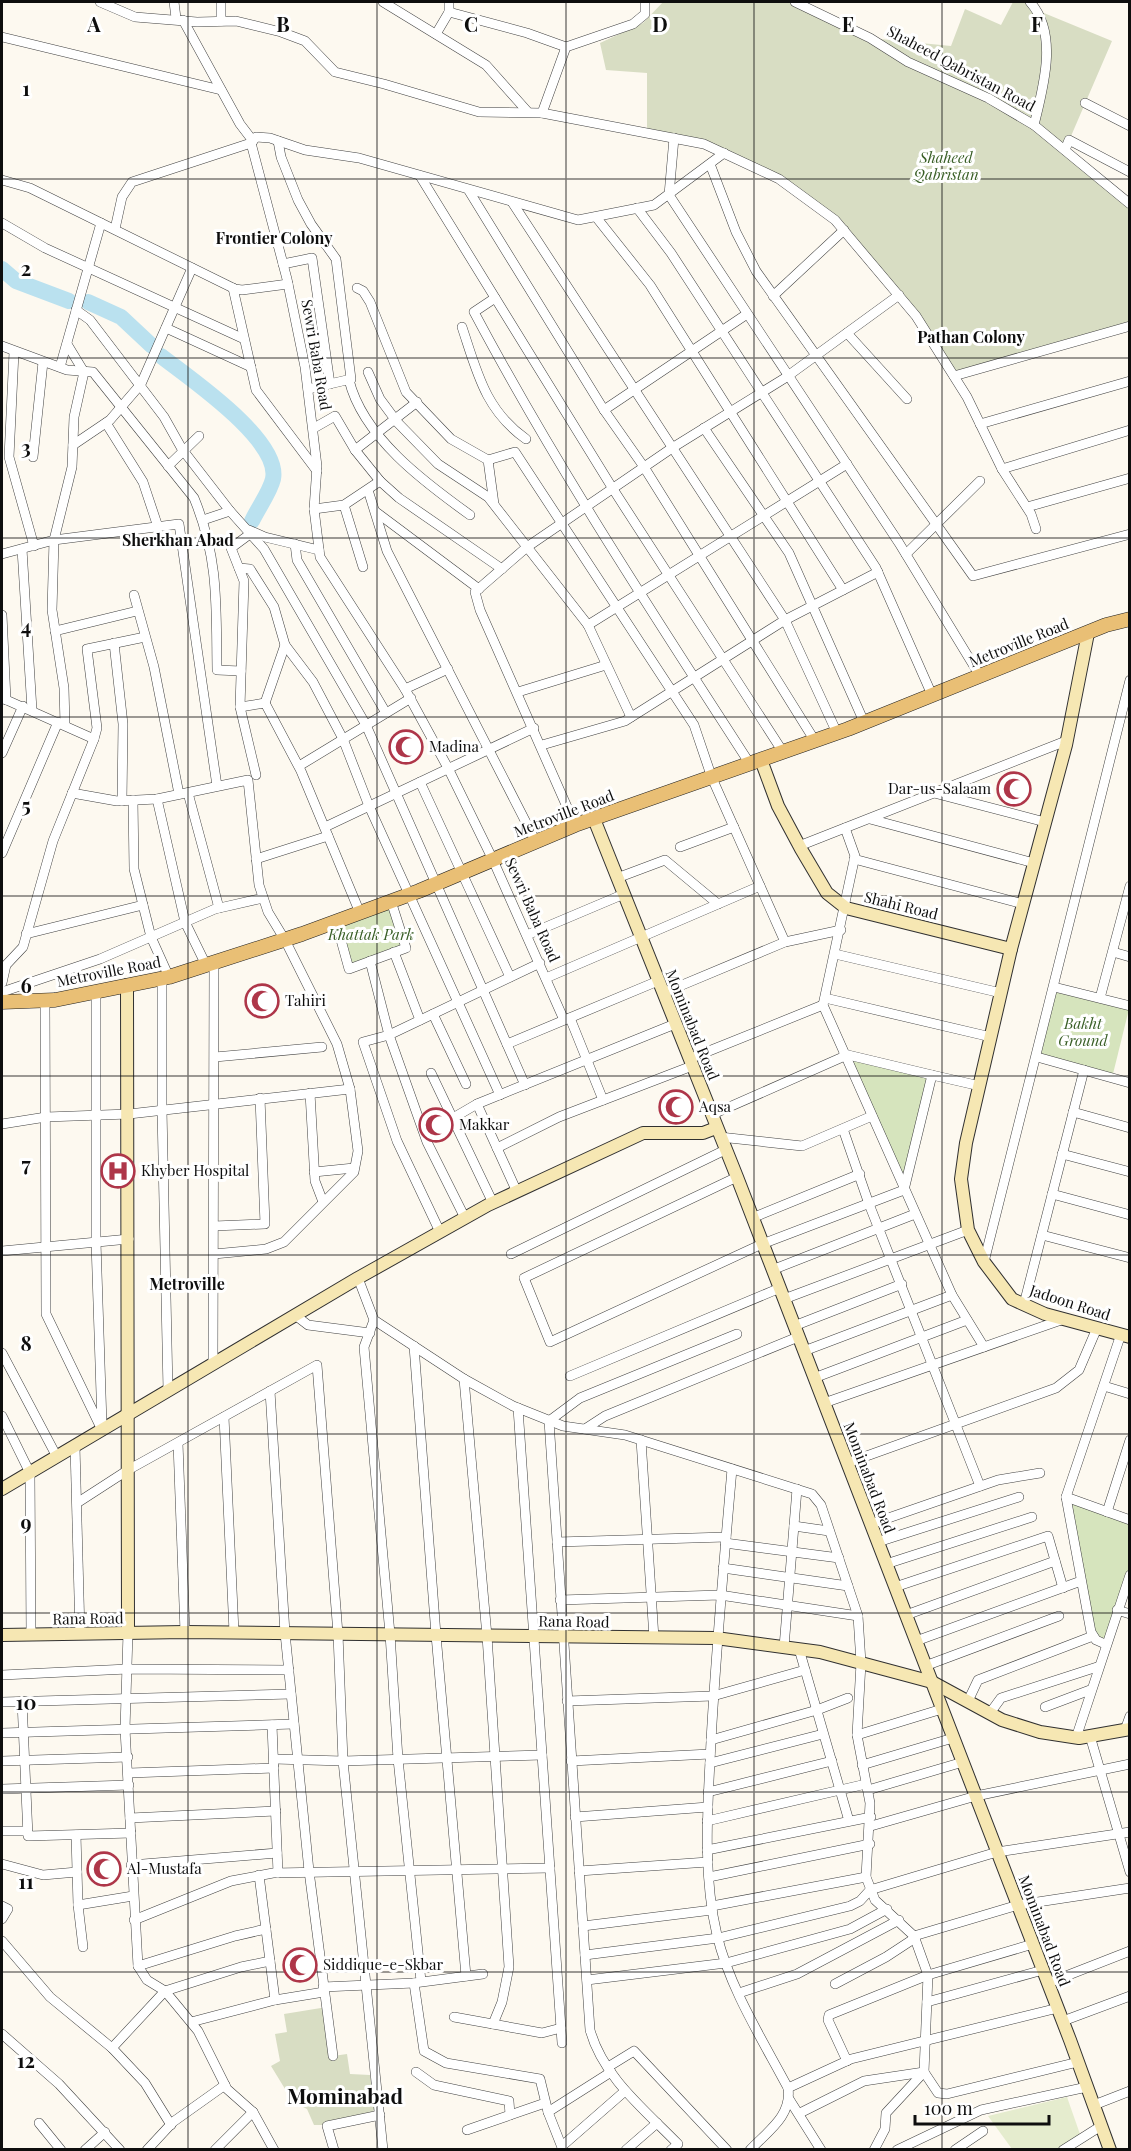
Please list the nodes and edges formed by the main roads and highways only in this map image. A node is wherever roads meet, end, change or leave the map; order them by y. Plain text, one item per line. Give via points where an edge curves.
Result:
1 (1130, 619) edge
2 (2, 1002) edge

1 - 2 main road, Metroville Road via 837,733 575,825 436,884 285,940 166,977 45,1000

